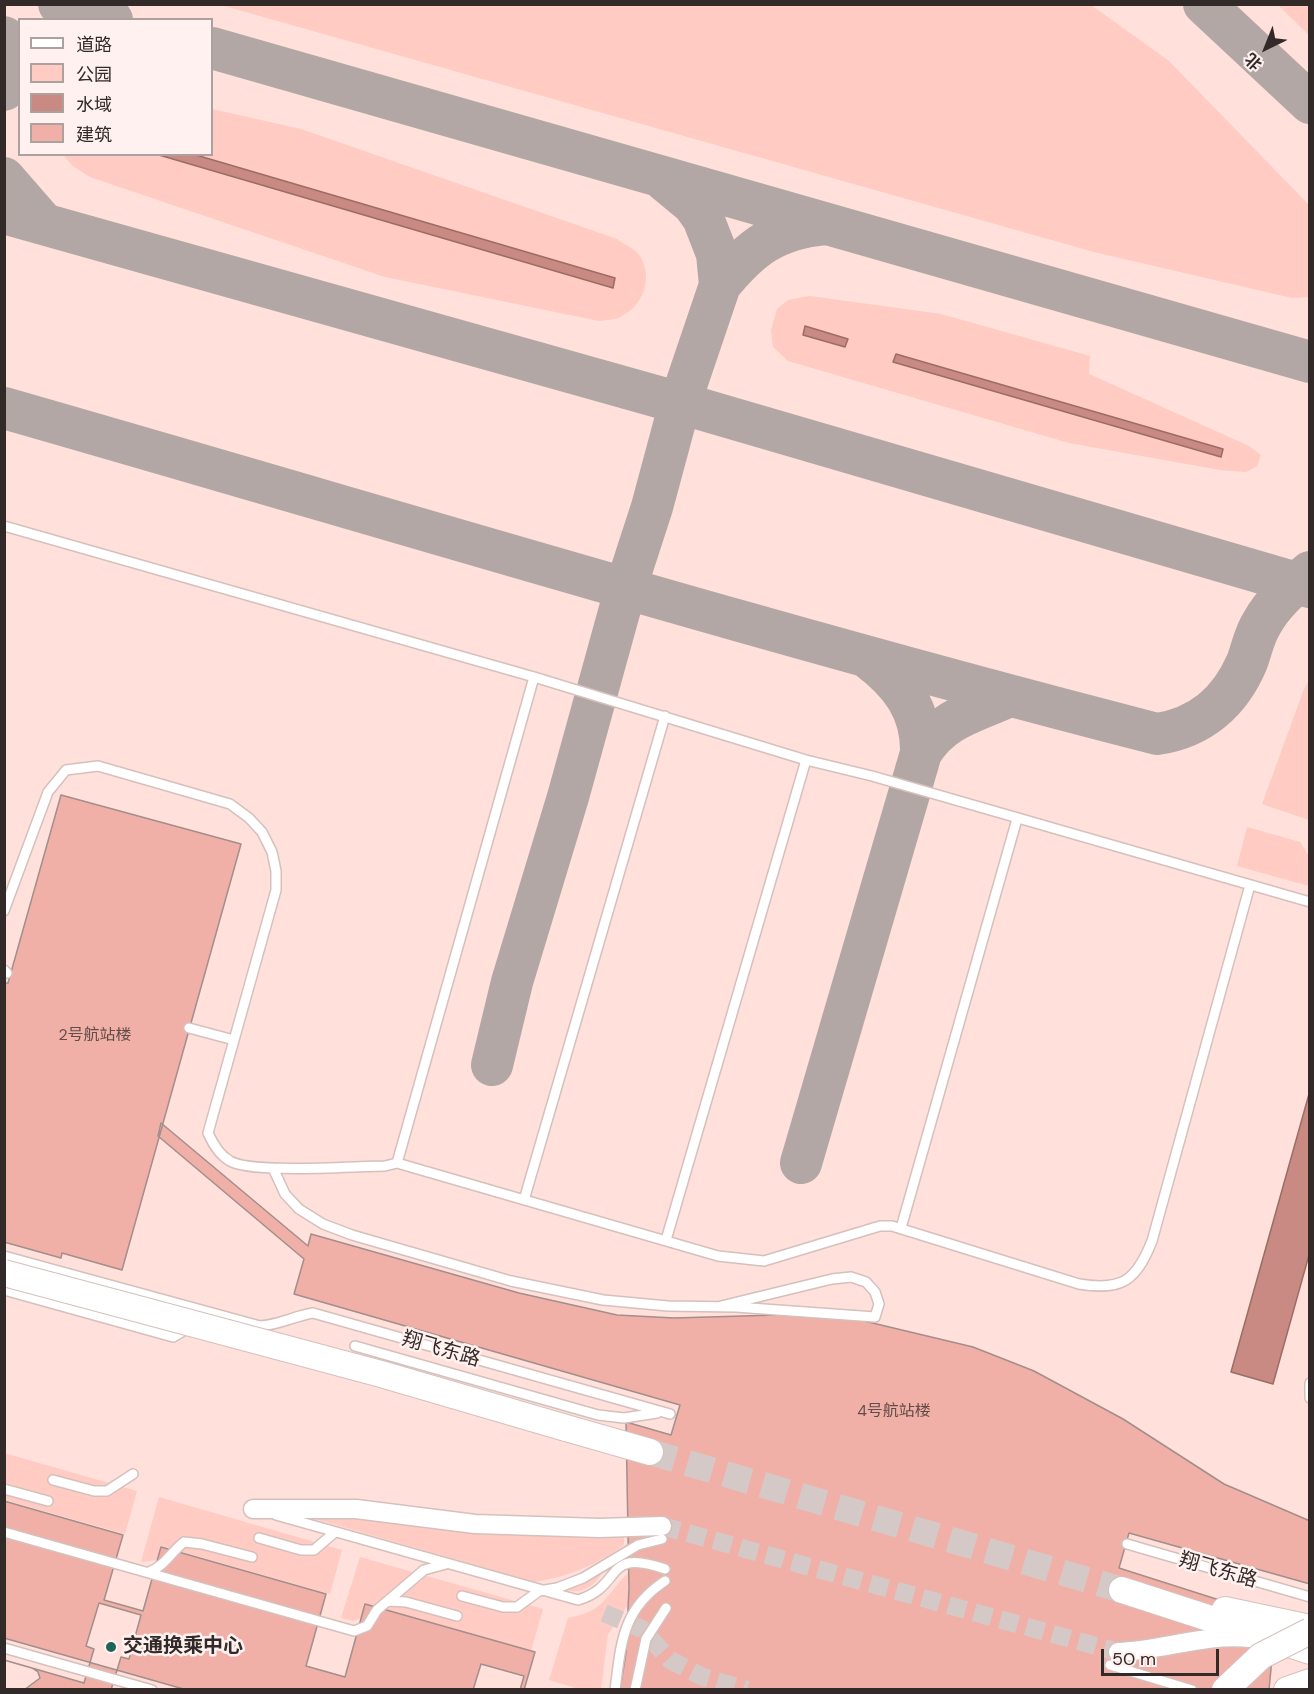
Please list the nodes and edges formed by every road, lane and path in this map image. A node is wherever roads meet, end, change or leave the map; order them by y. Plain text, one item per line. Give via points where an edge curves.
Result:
1 (4, 526) edge
2 (534, 677) junction
3 (665, 716) junction
4 (806, 760) junction
5 (1017, 819) junction
6 (1250, 885) junction
7 (1310, 902) edge
8 (4, 912) edge
9 (189, 1028) dead end
10 (234, 1040) junction
11 (397, 1163) junction
12 (273, 1168) junction
13 (525, 1200) junction
14 (901, 1228) junction
15 (666, 1240) junction
16 (4, 1256) edge
17 (4, 1273) edge
18 (4, 1290) edge
19 (721, 1306) junction
20 (213, 1314) junction
21 (355, 1346) dead end
22 (1310, 1383) edge
23 (1310, 1398) edge
24 (650, 1452) tunnel mouth
25 (133, 1474) dead end
26 (53, 1480) dead end
27 (4, 1489) edge
28 (48, 1501) dead end
29 (253, 1509) joint
30 (4, 1532) edge
31 (335, 1532) junction
32 (662, 1532) joint
33 (260, 1538) dead end
34 (1127, 1544) dead end
35 (252, 1557) dead end
36 (446, 1564) junction
37 (665, 1569) dead end
38 (149, 1572) junction
39 (664, 1581) dead end
40 (539, 1591) junction
41 (462, 1596) dead end
42 (1310, 1597) edge
43 (389, 1601) junction
44 (666, 1608) dead end
45 (457, 1616) dead end
46 (1310, 1630) edge
47 (1272, 1640) junction
48 (4, 1648) edge
49 (1310, 1651) edge
50 (1114, 1658) joint
51 (1310, 1682) edge
52 (152, 1689) edge
53 (615, 1689) edge
54 (635, 1689) edge
55 (1192, 1689) edge
56 (1226, 1689) edge
57 (1287, 1689) edge

1 - 2 lane
2 - 3 lane
2 - 11 lane
3 - 4 lane
3 - 13 lane
4 - 5 lane
4 - 15 lane
5 - 6 lane
5 - 14 lane
6 - 7 lane
6 - 14 lane via 1152,1241 1130,1278 1117,1286 1079,1284
8 - 10 lane via 48,792 66,770 98,766 230,804 262,832 276,871 276,890
9 - 10 lane
10 - 12 lane via 208,1133 214,1147 230,1162
11 - 12 lane
11 - 13 lane
12 - 19 lane via 285,1194 300,1209 323,1224 352,1235 511,1281 603,1300
13 - 15 lane
14 - 15 lane via 880,1226 764,1261 718,1256
16 - 20 lane, 翔飞东路
17 - 24 main road, bridge via 370,1371
18 - 20 lane via 173,1337
19 - 19 lane via 875,1317 879,1304 866,1282 851,1277
20 - 21 lane, 翔飞东路 via 260,1326 313,1313 666,1413 624,1418 598,1414
22 - 23 lane
25 - 26 lane via 107,1491
27 - 28 lane
29 - 31 lane
29 - 32 street via 356,1509 475,1524
30 - 38 lane
31 - 33 lane via 314,1550
31 - 36 lane
32 - 40 lane via 583,1578
34 - 42 lane, 翔飞东路
35 - 38 lane via 184,1542 172,1551 162,1567
36 - 40 lane
36 - 43 lane via 424,1570
37 - 40 lane via 632,1561 619,1566 591,1596 578,1600
38 - 43 lane via 354,1631 367,1626 377,1610
39 - 53 lane via 632,1613 618,1652
40 - 41 lane via 517,1607
43 - 45 lane
44 - 54 lane via 646,1639
46 - 47 main road via 1132,1593
46 - 56 main road, bridge via 1261,1656
47 - 49 main road
47 - 50 street via 1228,1637
48 - 52 lane
50 - 55 lane
51 - 57 main road

